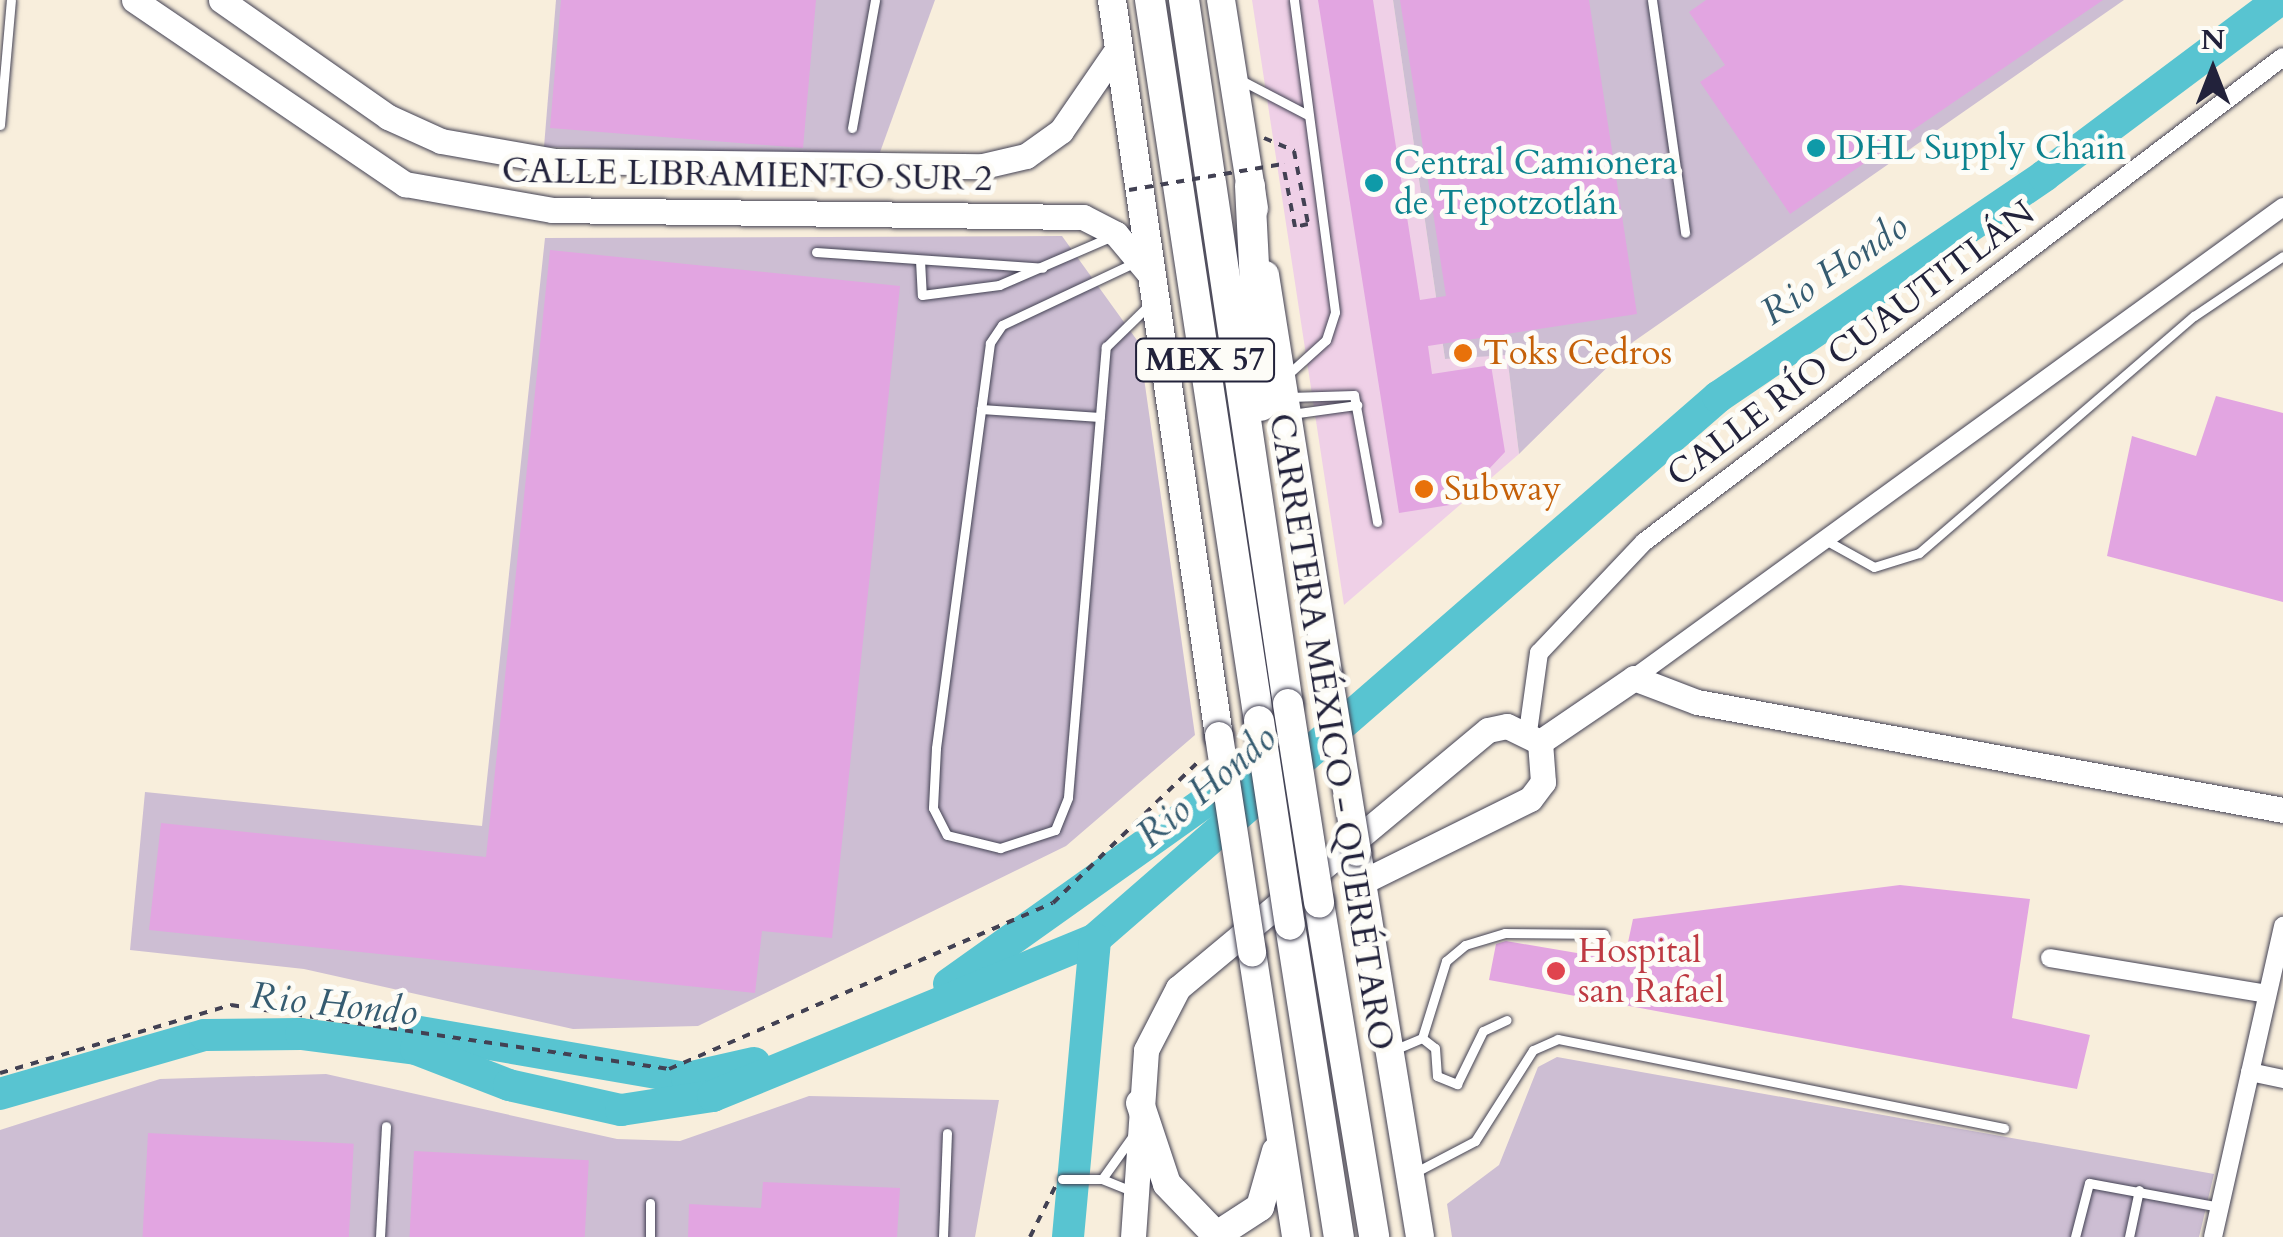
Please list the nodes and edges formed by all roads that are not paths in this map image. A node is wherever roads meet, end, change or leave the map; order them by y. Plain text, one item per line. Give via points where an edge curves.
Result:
1 (12, 0) edge
2 (134, 0) edge
3 (220, 0) edge
4 (875, 0) edge
5 (1112, 0) edge
6 (1150, 0) edge
7 (1184, 0) edge
8 (1220, 0) edge
9 (1294, 0) edge
10 (1652, 0) edge
11 (1118, 48) junction
12 (2283, 57) edge
13 (1232, 76) junction
14 (1308, 115) junction
15 (0, 125) edge
16 (852, 128) dead end
17 (864, 168) junction
18 (1250, 186) junction
19 (2283, 207) edge
20 (866, 215) junction
21 (1686, 233) dead end
22 (1116, 234) junction
23 (816, 252) dead end
24 (2283, 256) edge
25 (920, 260) junction
26 (1049, 268) junction
27 (1149, 280) junction
28 (1286, 397) junction
29 (1357, 404) junction
30 (981, 409) junction
31 (1100, 417) junction
32 (1376, 522) dead end
33 (1260, 538) junction
34 (1830, 542) junction
35 (1634, 678) junction
36 (1534, 737) junction
37 (2283, 810) edge
38 (1362, 882) junction
39 (2283, 926) edge
40 (1604, 934) dead end
41 (2050, 958) dead end
42 (2267, 994) junction
43 (1506, 1020) dead end
44 (1422, 1038) junction
45 (1389, 1052) junction
46 (2250, 1072) junction
47 (2283, 1079) edge
48 (1139, 1115) junction
49 (386, 1126) dead end
50 (2004, 1128) dead end
51 (948, 1133) dead end
52 (1279, 1135) junction
53 (1410, 1176) junction
54 (1062, 1179) road end
55 (1096, 1179) junction
56 (2140, 1190) junction
57 (1135, 1193) junction
58 (650, 1203) dead end
59 (2220, 1207) junction
60 (1216, 1236) edge
61 (380, 1237) edge
62 (650, 1237) edge
63 (943, 1237) edge
64 (1133, 1237) edge
65 (1296, 1237) edge
66 (1339, 1237) edge
67 (1374, 1237) edge
68 (1420, 1237) edge
69 (2075, 1237) edge
70 (2129, 1237) edge
71 (2213, 1237) edge

1 - 15 lane
2 - 20 main road, CALLE LIBRAMIENTO SUR 2 via 405,184 552,210
3 - 17 main road, CALLE LIBRAMIENTO SUR 2 via 388,116 441,142 555,161
4 - 16 lane
5 - 11 main road
6 - 66 highway, CARRETERA MÉXICO - QUERÉTARO / MEX 57, bridge
7 - 33 highway, CARRETERA MÉXICO - QUERÉTARO / MEX 57
8 - 13 main road
9 - 14 lane
10 - 21 lane
11 - 17 main road, CALLE LIBRAMIENTO SUR 2 via 1061,130 1026,156 983,166
11 - 27 main road
12 - 36 street, CALLE RÍO CUAUTITLÁN via 1644,542 1539,653
13 - 14 lane
13 - 18 main road
14 - 28 lane via 1335,312 1326,340
17 - 20 main road
18 - 28 main road
18 - 33 highway via 1250,298 1270,495
19 - 34 street
20 - 22 main road, CALLE LIBRAMIENTO SUR 2 via 1083,216
22 - 26 lane
22 - 27 main road, CALLE LIBRAMIENTO SUR 2
23 - 25 lane
24 - 34 lane via 2194,316 1898,566 1874,567
25 - 26 lane
25 - 26 lane via 922,295
27 - 30 lane via 1002,325 990,343
27 - 31 lane via 1106,347
27 - 52 main road, bridge
28 - 29 lane
28 - 29 lane via 1344,390
28 - 38 main road, bridge
29 - 32 lane
30 - 31 lane
30 - 31 lane via 933,808 948,835 1000,848 1055,830 1068,797
33 - 67 highway, CARRETERA MÉXICO - QUERÉTARO / MEX 57, bridge
34 - 35 street
35 - 36 main road
35 - 37 main road via 1696,702
36 - 38 main road via 1543,782 1530,799
36 - 48 main road via 1488,730 1178,988 1146,1050
38 - 45 main road
39 - 42 street
40 - 44 lane via 1506,932 1466,946 1446,961
41 - 42 street
42 - 46 street
43 - 44 lane via 1483,1031 1457,1084 1438,1076 1435,1048
44 - 45 lane
45 - 53 main road
46 - 47 street
46 - 59 street
48 - 55 lane
48 - 57 main road
48 - 60 main road via 1167,1184
49 - 61 lane
50 - 53 lane via 1558,1039 1533,1050 1476,1141
51 - 63 lane
52 - 60 main road via 1260,1207
52 - 65 main road
53 - 68 main road
54 - 55 lane
55 - 57 lane
56 - 59 lane
56 - 69 lane via 2090,1183
56 - 70 lane
57 - 64 main road
58 - 62 lane
59 - 71 street

